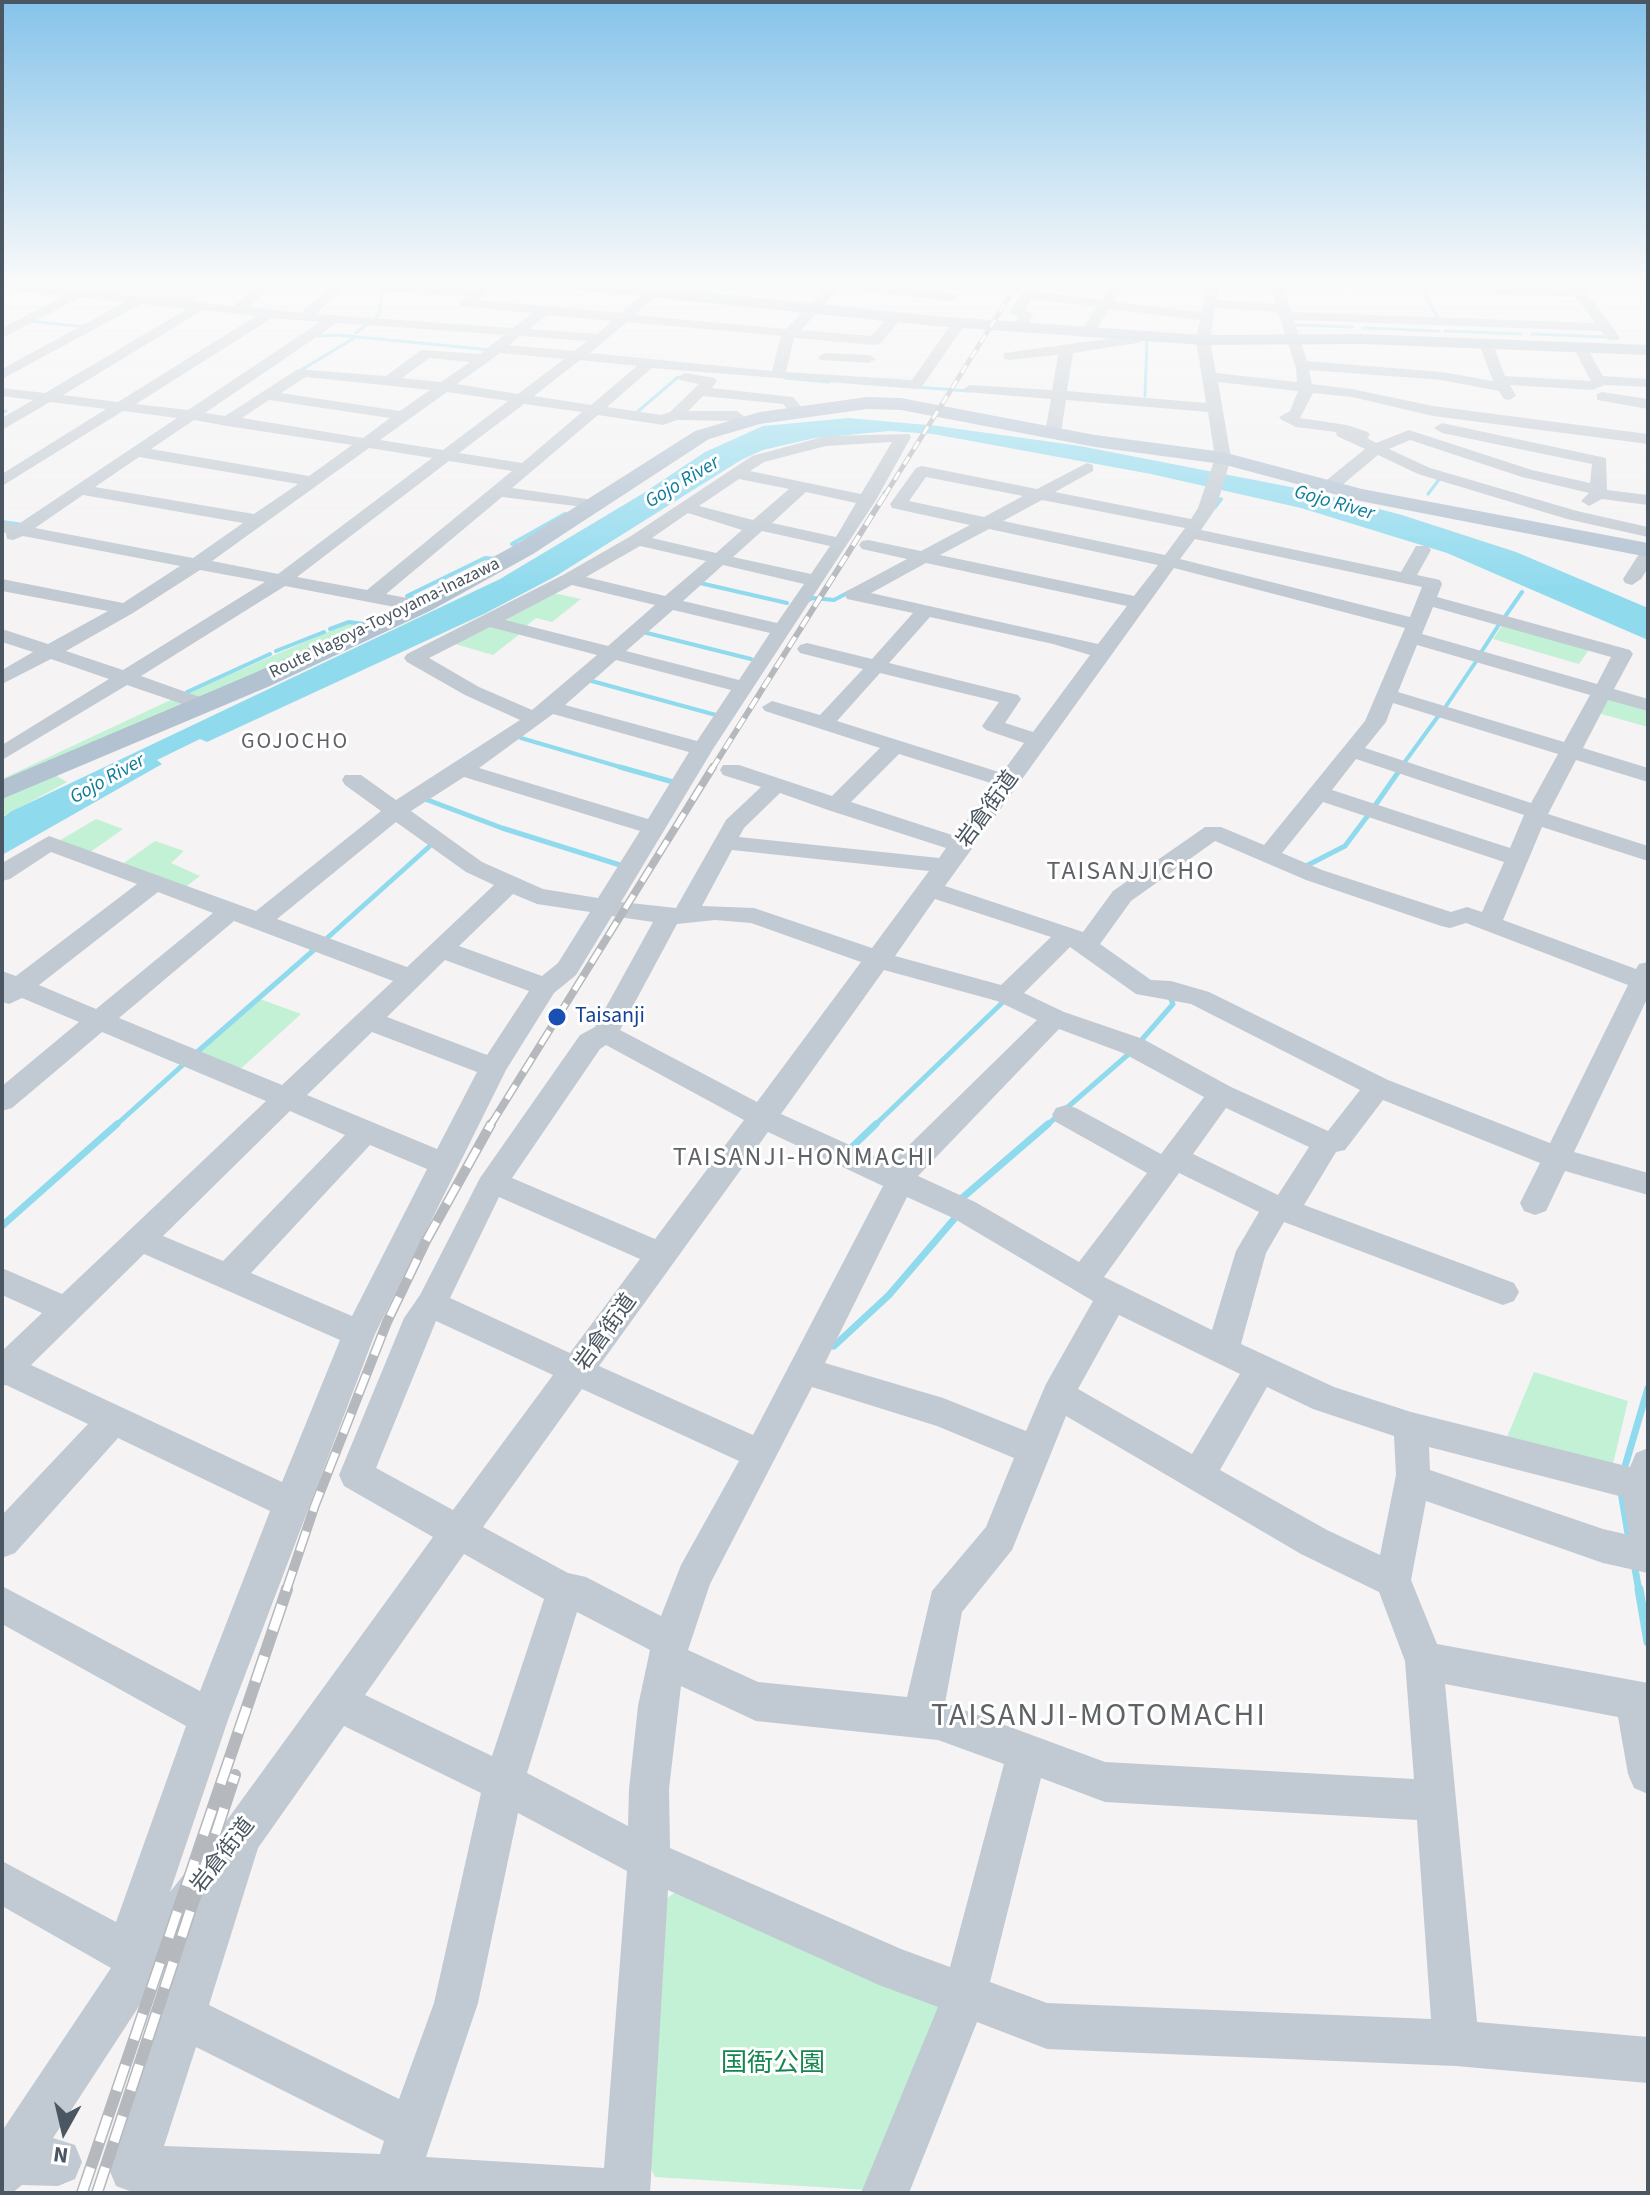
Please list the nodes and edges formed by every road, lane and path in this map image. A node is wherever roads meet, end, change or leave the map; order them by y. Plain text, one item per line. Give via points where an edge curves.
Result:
1 (68, 385) edge
2 (154, 385) edge
3 (235, 385) edge
4 (280, 385) edge
5 (430, 385) edge
6 (535, 385) edge
7 (624, 385) edge
8 (706, 385) edge
9 (1061, 385) edge
10 (1209, 385) edge
11 (1303, 385) edge
12 (1330, 385) edge
13 (1479, 385) edge
14 (1507, 385) edge
15 (1594, 385) edge
16 (444, 387) junction
17 (936, 390) dead end
18 (969, 390) dead end
19 (700, 391) junction
20 (2, 392) edge
21 (1510, 392) junction
22 (264, 395) junction
23 (1059, 396) junction
24 (1577, 396) junction
25 (48, 398) junction
26 (518, 398) junction
27 (1648, 404) edge
28 (846, 406) junction
29 (120, 407) junction
30 (1213, 408) junction
31 (30, 409) junction
32 (595, 410) junction
33 (2, 411) edge
34 (799, 413) junction
35 (191, 415) junction
36 (675, 415) junction
37 (404, 416) junction
38 (1517, 420) junction
39 (227, 421) junction
40 (742, 421) junction
41 (1648, 421) edge
42 (2, 425) edge
43 (1425, 425) junction
44 (1552, 425) junction
45 (1588, 430) junction
46 (1053, 433) junction
47 (1343, 433) dead end
48 (1648, 439) edge
49 (826, 441) junction
50 (367, 443) junction
51 (1381, 446) junction
52 (1525, 447) junction
53 (1546, 451) junction
54 (137, 452) junction
55 (444, 455) junction
56 (1583, 458) junction
57 (1221, 463) junction
58 (1504, 466) junction
59 (525, 468) junction
60 (1087, 468) dead end
61 (734, 473) junction
62 (805, 477) junction
63 (1444, 477) junction
64 (2, 481) edge
65 (312, 481) junction
66 (1329, 487) junction
67 (82, 490) junction
68 (498, 491) junction
69 (1598, 492) junction
70 (1040, 493) junction
71 (868, 500) junction
72 (1648, 500) edge
73 (594, 505) junction
74 (685, 507) junction
75 (1422, 507) junction
76 (1574, 513) junction
77 (257, 520) junction
78 (986, 523) junction
79 (759, 525) junction
80 (11, 529) edge
81 (1194, 529) junction
82 (1550, 532) junction
83 (1648, 532) edge
84 (637, 540) junction
85 (2, 542) edge
86 (841, 543) junction
87 (868, 545) dead end
88 (1422, 550) dead end
89 (1648, 552) edge
90 (923, 557) junction
91 (720, 559) junction
92 (1171, 562) junction
93 (196, 564) junction
94 (1406, 578) junction
95 (283, 579) junction
96 (570, 579) junction
97 (1632, 579) dead end
98 (815, 581) junction
99 (2, 585) edge
100 (372, 596) junction
101 (1425, 599) junction
102 (669, 603) junction
103 (1139, 603) junction
104 (421, 606) junction
105 (126, 609) junction
106 (925, 611) junction
107 (488, 621) junction
108 (780, 630) junction
109 (1412, 630) junction
110 (2, 635) edge
111 (807, 649) dead end
112 (50, 651) junction
113 (1103, 652) junction
114 (611, 653) junction
115 (876, 666) junction
116 (2, 678) edge
117 (128, 679) junction
118 (743, 687) junction
119 (1603, 692) junction
120 (1387, 695) junction
121 (204, 705) junction
122 (1648, 705) edge
123 (772, 707) dead end
124 (542, 713) junction
125 (824, 723) junction
126 (1039, 741) junction
127 (895, 746) junction
128 (702, 749) junction
129 (1353, 751) junction
130 (1568, 751) junction
131 (2, 754) edge
132 (461, 769) junction
133 (731, 770) dead end
134 (1648, 775) edge
135 (353, 780) dead end
136 (1009, 782) junction
137 (776, 785) junction
138 (2, 790) edge
139 (1319, 793) junction
140 (836, 805) junction
141 (395, 811) junction
142 (1536, 814) junction
143 (654, 828) junction
144 (725, 842) junction
145 (962, 846) junction
146 (1648, 854) edge
147 (1267, 856) junction
148 (1515, 858) junction
149 (948, 866) junction
150 (2, 874) edge
151 (154, 883) junction
152 (508, 885) junction
153 (931, 890) junction
154 (604, 905) junction
155 (231, 911) junction
156 (676, 916) junction
157 (260, 921) junction
158 (1489, 923) junction
159 (1078, 940) junction
160 (441, 949) junction
161 (880, 960) junction
162 (1645, 975) edge
163 (411, 978) junction
164 (545, 987) junction
165 (8, 989) edge
166 (1006, 995) junction
167 (1055, 1018) junction
168 (100, 1020) junction
169 (368, 1020) junction
170 (605, 1033) junction
171 (493, 1068) junction
172 (1378, 1087) junction
173 (1221, 1094) junction
174 (286, 1100) junction
175 (2, 1101) edge
176 (1066, 1115) dead end
177 (764, 1118) junction
178 (365, 1132) junction
179 (1327, 1143) junction
180 (1557, 1158) junction
181 (444, 1164) junction
182 (1170, 1164) junction
183 (901, 1181) junction
184 (493, 1182) junction
185 (1648, 1184) edge
186 (1535, 1203) dead end
187 (1281, 1209) junction
188 (140, 1239) junction
189 (663, 1256) junction
190 (228, 1277) junction
191 (2, 1281) edge
192 (1098, 1289) junction
193 (1503, 1292) dead end
194 (431, 1304) junction
195 (67, 1310) junction
196 (359, 1334) junction
197 (1223, 1350) junction
198 (1261, 1368) junction
199 (3, 1370) edge
200 (805, 1371) junction
201 (577, 1373) junction
202 (1058, 1394) junction
203 (112, 1421) junction
204 (1411, 1427) junction
205 (1035, 1451) junction
206 (761, 1455) junction
207 (1198, 1476) junction
208 (1636, 1479) edge
209 (1412, 1480) junction
210 (291, 1503) junction
211 (458, 1532) junction
212 (2, 1541) edge
213 (1640, 1550) edge
214 (1393, 1580) junction
215 (565, 1591) junction
216 (2, 1604) edge
217 (669, 1650) junction
218 (1424, 1661) junction
219 (337, 1702) junction
220 (1642, 1702) edge
221 (209, 1717) junction
222 (922, 1718) junction
223 (1027, 1753) junction
224 (1648, 1774) edge
225 (504, 1783) junction
226 (1435, 1801) junction
227 (245, 1831) junction
228 (649, 1860) junction
229 (2, 1882) edge
230 (135, 1957) junction
231 (965, 1995) junction
232 (183, 2016) junction
233 (1456, 2043) junction
234 (1648, 2060) edge
235 (412, 2130) junction
236 (58, 2162) dead end
237 (5, 2165) edge
238 (136, 2177) edge
239 (395, 2179) junction
240 (617, 2193) edge
241 (626, 2193) edge
242 (885, 2193) edge

1 - 25 street
2 - 29 street
3 - 35 street
4 - 22 street
5 - 16 street
6 - 26 street
7 - 32 street
8 - 19 street
9 - 23 street
10 - 30 street
11 - 51 street via 1302,406 1287,417 1341,428
12 - 43 street
13 - 21 street
14 - 21 street
15 - 24 street
16 - 26 street
16 - 37 street
17 - 28 street via 868,386 837,392
18 - 23 street
19 - 34 street via 788,400
19 - 36 street
20 - 25 street
21 - 24 street
21 - 38 street
22 - 37 street
22 - 39 street
23 - 30 street
23 - 46 street
24 - 27 street
25 - 29 street
25 - 31 street
26 - 32 street
26 - 55 street
28 - 34 main road, Route Nagoya-Toyoyama-Inazawa
28 - 46 main road, Route Nagoya-Toyoyama-Inazawa via 901,404
29 - 35 street
29 - 64 street
30 - 57 street
31 - 33 street
31 - 42 street
32 - 36 street via 663,420
32 - 59 street
34 - 40 main road, Route Nagoya-Toyoyama-Inazawa
35 - 39 street
35 - 54 street
36 - 40 street via 737,416
37 - 50 street
38 - 43 street
38 - 44 street
39 - 50 street
40 - 73 main road, Route Nagoya-Toyoyama-Inazawa via 702,435
41 - 45 street via 1600,413
43 - 51 street
43 - 52 street
43 - 58 street
44 - 45 street
44 - 53 street
45 - 48 street
45 - 56 street
46 - 57 main road, Route Nagoya-Toyoyama-Inazawa
47 - 51 street
49 - 61 street via 769,454
49 - 62 street
49 - 71 street via 903,437
50 - 55 street
50 - 65 street
51 - 63 street
51 - 66 street
52 - 53 street
52 - 58 street
53 - 56 street
54 - 65 street
54 - 67 street
55 - 59 street
55 - 95 street
56 - 69 street via 1600,461
57 - 66 main road, Route Nagoya-Toyoyama-Inazawa
57 - 81 street, 岩倉街道 via 1207,508
58 - 69 street
59 - 68 street
60 - 70 street
61 - 62 street
61 - 74 street
62 - 71 street
62 - 79 street
63 - 75 street
63 - 76 street
65 - 77 street
66 - 75 main road, Route Nagoya-Toyoyama-Inazawa
67 - 77 street
67 - 80 street
68 - 73 street
68 - 100 street
69 - 72 street
69 - 76 street
70 - 78 street
70 - 78 street via 922,471 898,504
70 - 81 street
71 - 86 street
73 - 104 main road, Route Nagoya-Toyoyama-Inazawa
74 - 79 street
74 - 84 street
75 - 82 main road, Route Nagoya-Toyoyama-Inazawa
76 - 82 street
76 - 83 street
77 - 93 street
78 - 90 street
78 - 92 street
79 - 86 street
79 - 91 street
80 - 85 street
80 - 93 street
81 - 92 street, 岩倉街道
81 - 94 street
82 - 89 main road, Route Nagoya-Toyoyama-Inazawa
84 - 91 street
84 - 96 street
86 - 98 street
87 - 90 street
88 - 94 street
89 - 97 street
90 - 103 street
90 - 106 street via 854,595
91 - 98 street
91 - 102 street
92 - 103 street, 岩倉街道
92 - 109 street
93 - 95 street
93 - 105 street
94 - 101 street via 1433,584
95 - 100 street
95 - 117 street
96 - 102 street
96 - 107 street
98 - 108 street
99 - 105 street
100 - 104 street
101 - 109 street
101 - 119 street via 1623,654
102 - 108 street
102 - 114 street
103 - 113 street, 岩倉街道
104 - 121 main road, Route Nagoya-Toyoyama-Inazawa
105 - 112 street
106 - 113 street
106 - 115 street
107 - 114 street
107 - 124 street via 414,658 472,691
108 - 118 street
109 - 119 street
109 - 120 street
110 - 112 street
111 - 115 street
112 - 116 street
112 - 117 street
113 - 126 street, 岩倉街道
114 - 118 street
114 - 124 street
115 - 125 street
115 - 126 street via 1011,699 993,726
117 - 121 street
117 - 131 street
118 - 128 street
119 - 122 street
119 - 130 street
120 - 129 street
120 - 130 street
121 - 138 main road, Route Nagoya-Toyoyama-Inazawa
123 - 125 street
124 - 128 street
124 - 132 street
125 - 127 street
126 - 136 street, 岩倉街道
127 - 136 street
127 - 140 street
128 - 143 street
129 - 139 street
129 - 142 street
130 - 134 street
130 - 142 street
132 - 141 street
132 - 143 street
133 - 137 street
135 - 141 street
136 - 145 street, 岩倉街道
137 - 140 street
137 - 144 street via 734,825
139 - 147 street
139 - 148 street
140 - 145 street
141 - 152 street
141 - 157 street
142 - 146 street
142 - 148 street
143 - 154 street
144 - 149 street
144 - 156 street
145 - 149 street, 岩倉街道
147 - 158 street via 1450,920 1467,915
147 - 159 street via 1213,832 1206,834 1122,896
148 - 158 street
149 - 153 street, 岩倉街道
150 - 151 street via 49,843
151 - 155 street
151 - 165 street
152 - 154 street via 537,896
152 - 160 street
153 - 159 street
153 - 161 street, 岩倉街道
154 - 156 street
154 - 164 street via 567,969
155 - 157 street
155 - 168 street
156 - 161 street via 754,916
156 - 170 street
157 - 163 street
158 - 162 street
159 - 166 street
159 - 172 street via 1145,988 1200,998
160 - 163 street
160 - 164 street
161 - 166 street
161 - 177 street, 岩倉街道
162 - 180 street
163 - 169 street
164 - 171 street
165 - 168 street
166 - 167 street
167 - 173 street via 1133,1046
167 - 183 street via 910,1162
168 - 174 street
168 - 175 street
169 - 171 street
169 - 174 street
170 - 177 street
170 - 184 street via 590,1042
171 - 181 street
172 - 179 street via 1335,1142
172 - 180 street
173 - 179 street
173 - 182 street
174 - 178 street
174 - 188 street
176 - 182 street
177 - 183 street
177 - 189 street, 岩倉街道
178 - 181 street
178 - 190 street
179 - 187 street
180 - 185 street
180 - 186 street
181 - 196 street
182 - 187 street
182 - 192 street
183 - 192 street via 964,1210
183 - 200 street
184 - 189 street
184 - 194 street
187 - 193 street
187 - 197 street via 1251,1251
188 - 190 street
188 - 195 street
189 - 201 street, 岩倉街道
190 - 196 street
191 - 195 street
192 - 197 street
192 - 202 street
194 - 201 street
194 - 211 street via 420,1318 356,1475
195 - 199 street
196 - 210 street
197 - 198 street
198 - 204 street via 1325,1399
198 - 207 street
199 - 203 street
200 - 205 street via 943,1413
200 - 206 street
201 - 206 street
201 - 211 street, 岩倉街道
202 - 205 street
202 - 207 street
203 - 210 street
203 - 212 street
204 - 208 street
204 - 209 street
205 - 222 street via 999,1538 945,1604
206 - 217 street via 694,1577
207 - 214 street
208 - 213 street
209 - 213 street
209 - 214 street
210 - 221 street
211 - 215 street
211 - 219 street, 岩倉街道
214 - 218 street
215 - 217 street via 573,1590
215 - 225 street
216 - 221 street
217 - 222 street via 756,1701
217 - 228 street via 649,1789
218 - 220 street
218 - 226 street
219 - 225 street
219 - 227 street, 岩倉街道
220 - 224 street
221 - 230 street
222 - 223 street
223 - 226 street via 1105,1782
223 - 231 street
225 - 228 street
225 - 235 street via 456,2003
226 - 233 street
227 - 230 street, 岩倉街道
227 - 232 street
228 - 231 street
228 - 241 street
229 - 230 street
230 - 237 street, 岩倉街道
231 - 233 street via 1047,2026
231 - 242 street
232 - 235 street
232 - 238 street
233 - 234 street
235 - 239 street
236 - 237 street
238 - 239 street
239 - 240 street

